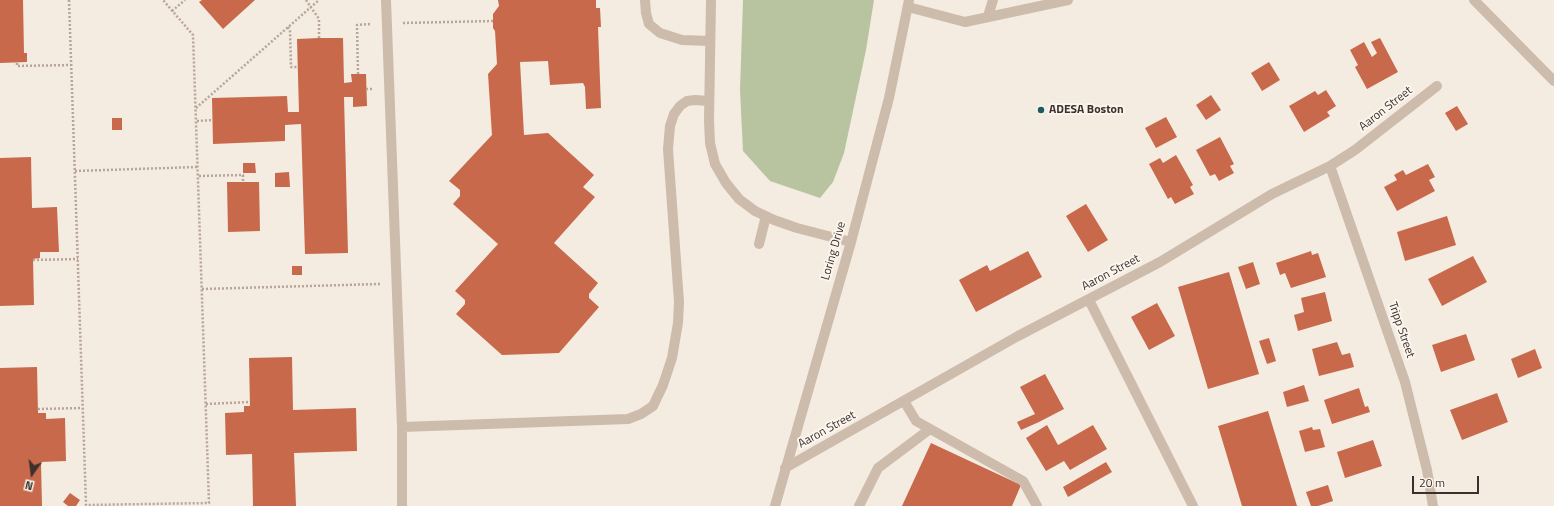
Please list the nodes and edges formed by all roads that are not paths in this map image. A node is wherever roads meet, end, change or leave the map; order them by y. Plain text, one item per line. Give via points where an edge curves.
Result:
1 (386, 0) edge
2 (646, 0) edge
3 (711, 0) edge
4 (993, 0) edge
5 (1068, 0) edge
6 (1474, 0) edge
7 (909, 4) edge
8 (988, 16) junction
9 (710, 41) junction
10 (1554, 81) edge
11 (1437, 86) dead end
12 (709, 101) junction
13 (1330, 166) junction
14 (766, 216) junction
15 (851, 242) junction
16 (759, 244) dead end
17 (1089, 300) junction
18 (904, 401) junction
19 (402, 427) junction
20 (930, 429) junction
21 (785, 468) junction
22 (402, 506) edge
23 (775, 506) edge
24 (859, 506) edge
25 (1037, 506) edge
26 (1193, 506) edge
27 (1433, 506) edge

1 - 19 street
2 - 9 street via 649,24 660,33 682,40
3 - 9 street
4 - 8 street
5 - 8 street
6 - 10 street
7 - 8 street via 965,22
7 - 15 street, Loring Drive via 889,98
9 - 12 street
11 - 13 street, Aaron Street via 1355,150
12 - 14 street via 710,143 714,164 739,198
12 - 19 street via 687,101 674,114 670,126 668,149 679,302 678,324 672,358 654,406 628,419
13 - 17 street, Aaron Street via 1272,194 1160,262
13 - 27 street, Tripp Street via 1405,382 1427,470
14 - 15 street via 797,228
14 - 16 street
15 - 21 street, Loring Drive
17 - 18 street, Aaron Street via 1018,336
17 - 26 street
18 - 20 street via 916,421
18 - 21 street, Aaron Street
19 - 22 street
20 - 24 street via 878,468
20 - 25 street via 1023,481
21 - 23 street, Loring Drive

